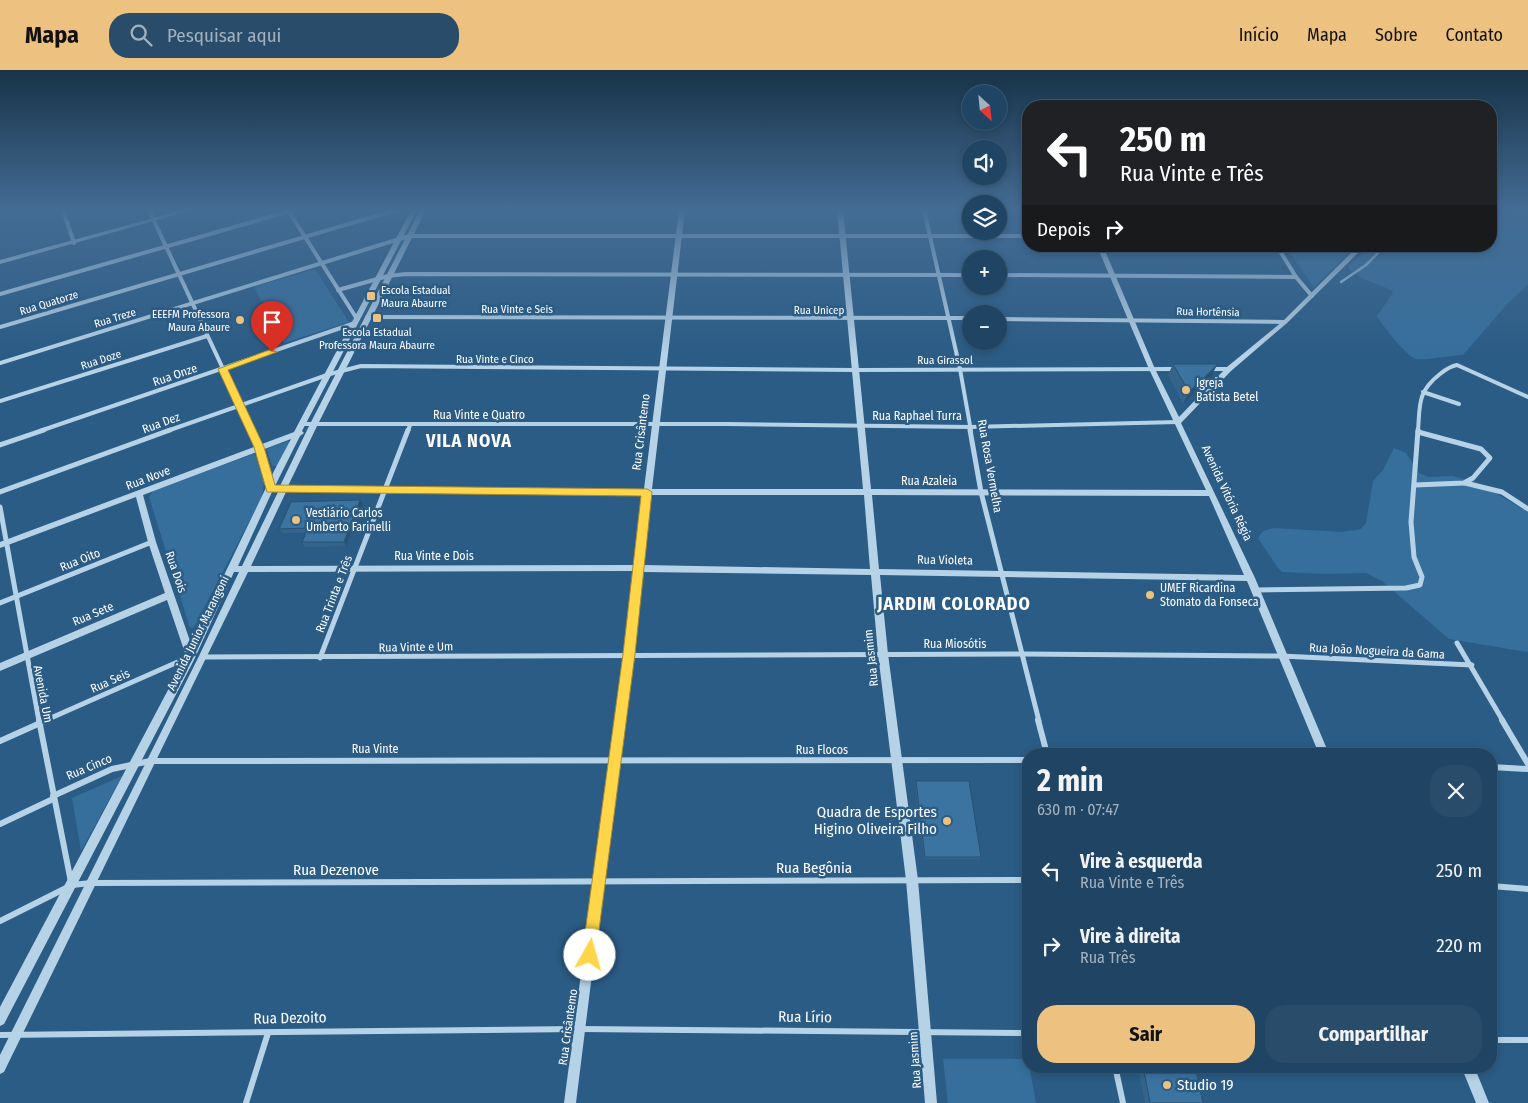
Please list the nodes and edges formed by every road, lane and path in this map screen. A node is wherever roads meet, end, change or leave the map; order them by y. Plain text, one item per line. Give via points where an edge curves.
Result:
1 (15, 258) edge
2 (126, 258) edge
3 (170, 258) edge
4 (231, 258) edge
5 (318, 258) edge
6 (336, 258) edge
7 (389, 258) edge
8 (398, 258) edge
9 (676, 258) edge
10 (845, 258) edge
11 (935, 258) edge
12 (1105, 258) edge
13 (1285, 258) edge
14 (1350, 258) edge
15 (0, 262) edge
16 (321, 263) junction
17 (674, 273) junction
18 (176, 274) junction
19 (939, 275) junction
20 (962, 275) edge
21 (1007, 275) edge
22 (388, 276) junction
23 (846, 276) junction
24 (1296, 276) junction
25 (1113, 277) junction
26 (379, 278) junction
27 (338, 290) junction
28 (0, 294) edge
29 (1312, 296) junction
30 (192, 304) junction
31 (367, 317) junction
32 (668, 318) junction
33 (947, 318) junction
34 (962, 318) edge
35 (1007, 318) edge
36 (850, 319) junction
37 (1130, 319) junction
38 (356, 321) junction
39 (1285, 322) junction
40 (0, 327) edge
41 (207, 336) junction
42 (0, 363) edge
43 (222, 369) junction
44 (661, 369) junction
45 (960, 369) junction
46 (1152, 369) junction
47 (1181, 369) edge
48 (1200, 369) edge
49 (1229, 369) junction
50 (341, 370) junction
51 (855, 370) junction
52 (330, 374) junction
53 (1423, 392) junction
54 (1528, 396) edge
55 (0, 401) edge
56 (1459, 404) dead end
57 (239, 405) junction
58 (1178, 422) junction
59 (656, 424) junction
60 (410, 425) junction
61 (862, 426) junction
62 (309, 427) junction
63 (971, 427) junction
64 (1418, 432) junction
65 (298, 433) junction
66 (0, 445) edge
67 (259, 447) junction
68 (1464, 483) junction
69 (1416, 485) junction
70 (270, 489) junction
71 (282, 490) junction
72 (0, 492) edge
73 (384, 492) junction
74 (647, 492) junction
75 (868, 492) junction
76 (981, 492) junction
77 (1211, 493) junction
78 (139, 494) junction
79 (0, 507) edge
80 (1528, 509) edge
81 (152, 542) junction
82 (3, 544) edge
83 (244, 568) junction
84 (638, 568) junction
85 (230, 569) junction
86 (355, 569) junction
87 (875, 571) junction
88 (1003, 574) junction
89 (1251, 578) junction
90 (1256, 590) junction
91 (170, 595) junction
92 (14, 597) junction
93 (0, 603) edge
94 (1457, 643) dead end
95 (629, 654) junction
96 (883, 654) junction
97 (1023, 654) junction
98 (26, 656) junction
99 (1281, 656) junction
100 (190, 657) junction
101 (203, 657) junction
102 (320, 658) junction
103 (1472, 665) junction
104 (0, 667) edge
105 (39, 724) junction
106 (0, 741) edge
107 (1046, 748) edge
108 (1321, 748) edge
109 (614, 760) junction
110 (1022, 760) edge
111 (135, 761) junction
112 (150, 761) junction
113 (895, 762) junction
114 (1528, 764) edge
115 (1497, 767) edge
116 (1528, 769) edge
117 (53, 797) junction
118 (0, 824) edge
119 (912, 880) junction
120 (1022, 880) edge
121 (599, 882) junction
122 (91, 883) junction
123 (72, 885) junction
124 (1497, 886) edge
125 (1528, 888) edge
126 (0, 921) edge
127 (0, 1020) edge
128 (580, 1029) junction
129 (268, 1032) junction
130 (926, 1032) junction
131 (1022, 1032) edge
132 (16, 1034) junction
133 (0, 1035) edge
134 (1497, 1040) edge
135 (1528, 1040) edge
136 (0, 1068) edge
137 (1117, 1073) edge
138 (1470, 1073) edge
139 (246, 1103) edge
140 (570, 1103) edge
141 (931, 1103) edge
142 (1123, 1103) edge
143 (1483, 1103) edge

1 - 15 street
2 - 28 street
3 - 18 street
4 - 18 street, Rua Quatorze
5 - 16 street
6 - 16 street, Rua Treze
7 - 26 street, Avenida Junior Marangoni
8 - 22 street, Avenida Junior Marangoni
9 - 17 street, Rua Crisântemo
10 - 23 street, Rua Jasmim
11 - 19 street, Rua Rosa Vermelha
12 - 25 street, Avenida Vitória Régia
13 - 24 street
14 - 29 street
16 - 27 street
16 - 30 street, Rua Treze
17 - 22 street
17 - 23 street
17 - 32 street, Rua Crisântemo
18 - 30 street
18 - 40 street, Rua Quatorze
19 - 20 street
19 - 23 street
19 - 33 street, Rua Rosa Vermelha
21 - 25 street
22 - 26 street
22 - 31 street, Avenida Junior Marangoni
23 - 36 street, Rua Jasmim
24 - 25 street
24 - 29 street
25 - 37 street, Avenida Vitória Régia
26 - 27 street
26 - 38 street, Avenida Junior Marangoni
27 - 38 street
29 - 39 street
30 - 41 street
30 - 42 street, Rua Treze
31 - 32 street, Rua Vinte e Seis
31 - 50 street, Avenida Junior Marangoni
32 - 36 street, Rua Unicep
32 - 44 street, Rua Crisântemo
33 - 34 street, Rua Unicep
33 - 36 street, Rua Unicep
33 - 45 street, Rua Rosa Vermelha
35 - 37 street
36 - 51 street, Rua Jasmim
37 - 39 street, Rua Hortênsia
37 - 46 street, Avenida Vitória Régia
38 - 43 street, Rua Onze
38 - 52 street, Avenida Junior Marangoni
39 - 49 street
41 - 43 street
41 - 55 street, Rua Doze
43 - 57 street
43 - 66 street, Rua Onze
44 - 50 street, Rua Vinte e Cinco via 361,366
44 - 51 street, Rua Girassol
44 - 59 street, Rua Crisântemo
45 - 46 street, Rua Girassol
45 - 51 street, Rua Girassol
45 - 63 street, Rua Rosa Vermelha
46 - 47 street, Rua Girassol
46 - 58 street, Avenida Vitória Régia
48 - 49 street
49 - 58 street
50 - 52 street, Rua Vinte e Cinco
50 - 62 street, Avenida Junior Marangoni
51 - 61 street, Rua Jasmim
52 - 57 street, Rua Dez
52 - 62 street, Avenida Junior Marangoni
53 - 54 street via 1438,375 1457,365
53 - 56 street
53 - 64 street
57 - 67 street
57 - 72 street, Rua Dez
58 - 63 street, Rua Raphael Turra
58 - 77 street, Avenida Vitória Régia
59 - 60 street, Rua Vinte e Quatro
59 - 61 street, Rua Raphael Turra
59 - 74 street, Rua Crisântemo
60 - 62 street, Rua Vinte e Quatro
60 - 73 street, Rua Trinta e Três
61 - 63 street, Rua Raphael Turra
61 - 75 street, Rua Jasmim
62 - 65 street, Rua Nove
62 - 71 street, Avenida Junior Marangoni
63 - 76 street, Rua Rosa Vermelha
64 - 68 street via 1487,454 1490,458 1473,478
64 - 69 street
65 - 67 street, Rua Nove
65 - 70 street, Avenida Junior Marangoni
67 - 70 street
67 - 78 street, Rua Nove
68 - 69 street
68 - 80 street via 1502,492
69 - 90 street via 1410,522 1414,556 1422,577 1420,585 1406,588
70 - 71 street, Rua Azaleia
70 - 85 street, Avenida Junior Marangoni
71 - 73 street, Rua Azaleia
71 - 83 street, Avenida Junior Marangoni
73 - 74 street, Rua Azaleia
73 - 86 street, Rua Trinta e Três
74 - 75 street, Rua Azaleia
74 - 84 street, Rua Crisântemo
75 - 76 street, Rua Azaleia
75 - 87 street, Rua Jasmim
76 - 77 street, Rua Azaleia
76 - 88 street, Rua Rosa Vermelha
77 - 89 street, Avenida Vitória Régia
78 - 81 street, Rua Dois
78 - 82 street, Rua Nove
79 - 82 street, Avenida Um
81 - 91 street, Rua Dois
81 - 92 street, Rua Oito
82 - 92 street, Avenida Um
83 - 85 street, Rua Vinte e Dois
83 - 86 street, Rua Vinte e Dois
83 - 101 street, Avenida Junior Marangoni
84 - 86 street, Rua Vinte e Dois
84 - 87 street, Rua Violeta
84 - 95 street, Rua Crisântemo
85 - 100 street, Avenida Junior Marangoni
86 - 102 street, Rua Trinta e Três
87 - 88 street, Rua Violeta
87 - 96 street, Rua Jasmim
88 - 89 street, Rua Violeta
88 - 97 street, Rua Rosa Vermelha
89 - 90 street, Avenida Vitória Régia
90 - 99 street, Avenida Vitória Régia
91 - 98 street, Rua Sete
91 - 100 street, Rua Dois
92 - 93 street, Rua Oito
92 - 98 street, Avenida Um
94 - 103 street
95 - 96 street, Rua Miosótis
95 - 102 street, Rua Vinte e Um
95 - 109 street, Rua Crisântemo
96 - 97 street, Rua Miosótis
96 - 113 street, Rua Jasmim
97 - 99 street, Rua Miosótis
97 - 107 street, Rua Rosa Vermelha
98 - 104 street, Rua Sete
98 - 105 street, Avenida Um
99 - 103 street, Rua João Nogueira da Gama
99 - 108 street, Avenida Vitória Régia
100 - 101 street
100 - 105 street, Rua Seis
100 - 111 street, Avenida Junior Marangoni
101 - 102 street, Rua Vinte e Um
101 - 112 street, Avenida Junior Marangoni
103 - 114 street
105 - 106 street, Rua Seis
105 - 117 street, Avenida Um
109 - 112 street, Rua Vinte
109 - 113 street, Rua Flocos
109 - 121 street, Rua Crisântemo
110 - 113 street, Rua Flocos
111 - 112 street, Rua Vinte
111 - 117 street, Rua Cinco via 91,777
111 - 123 street, Avenida Junior Marangoni
112 - 122 street, Avenida Junior Marangoni
113 - 119 street, Rua Jasmim
115 - 116 street
117 - 118 street, Rua Cinco
117 - 123 street, Avenida Um
119 - 120 street, Rua Begônia
119 - 121 street, Rua Begônia
119 - 130 street, Rua Jasmim
121 - 122 street, Rua Dezenove
121 - 128 street, Rua Crisântemo
122 - 123 street, Rua Dezenove
122 - 132 street, Avenida Junior Marangoni
123 - 126 street
123 - 127 street, Avenida Junior Marangoni
124 - 125 street
128 - 129 street, Rua Dezoito
128 - 130 street, Rua Lírio
128 - 140 street, Rua Crisântemo
129 - 132 street, Rua Dezoito
129 - 139 street
130 - 131 street, Rua Lírio
130 - 141 street, Rua Jasmim
132 - 133 street, Rua Dezoito
132 - 136 street, Avenida Junior Marangoni
134 - 135 street
137 - 142 street
138 - 143 street

